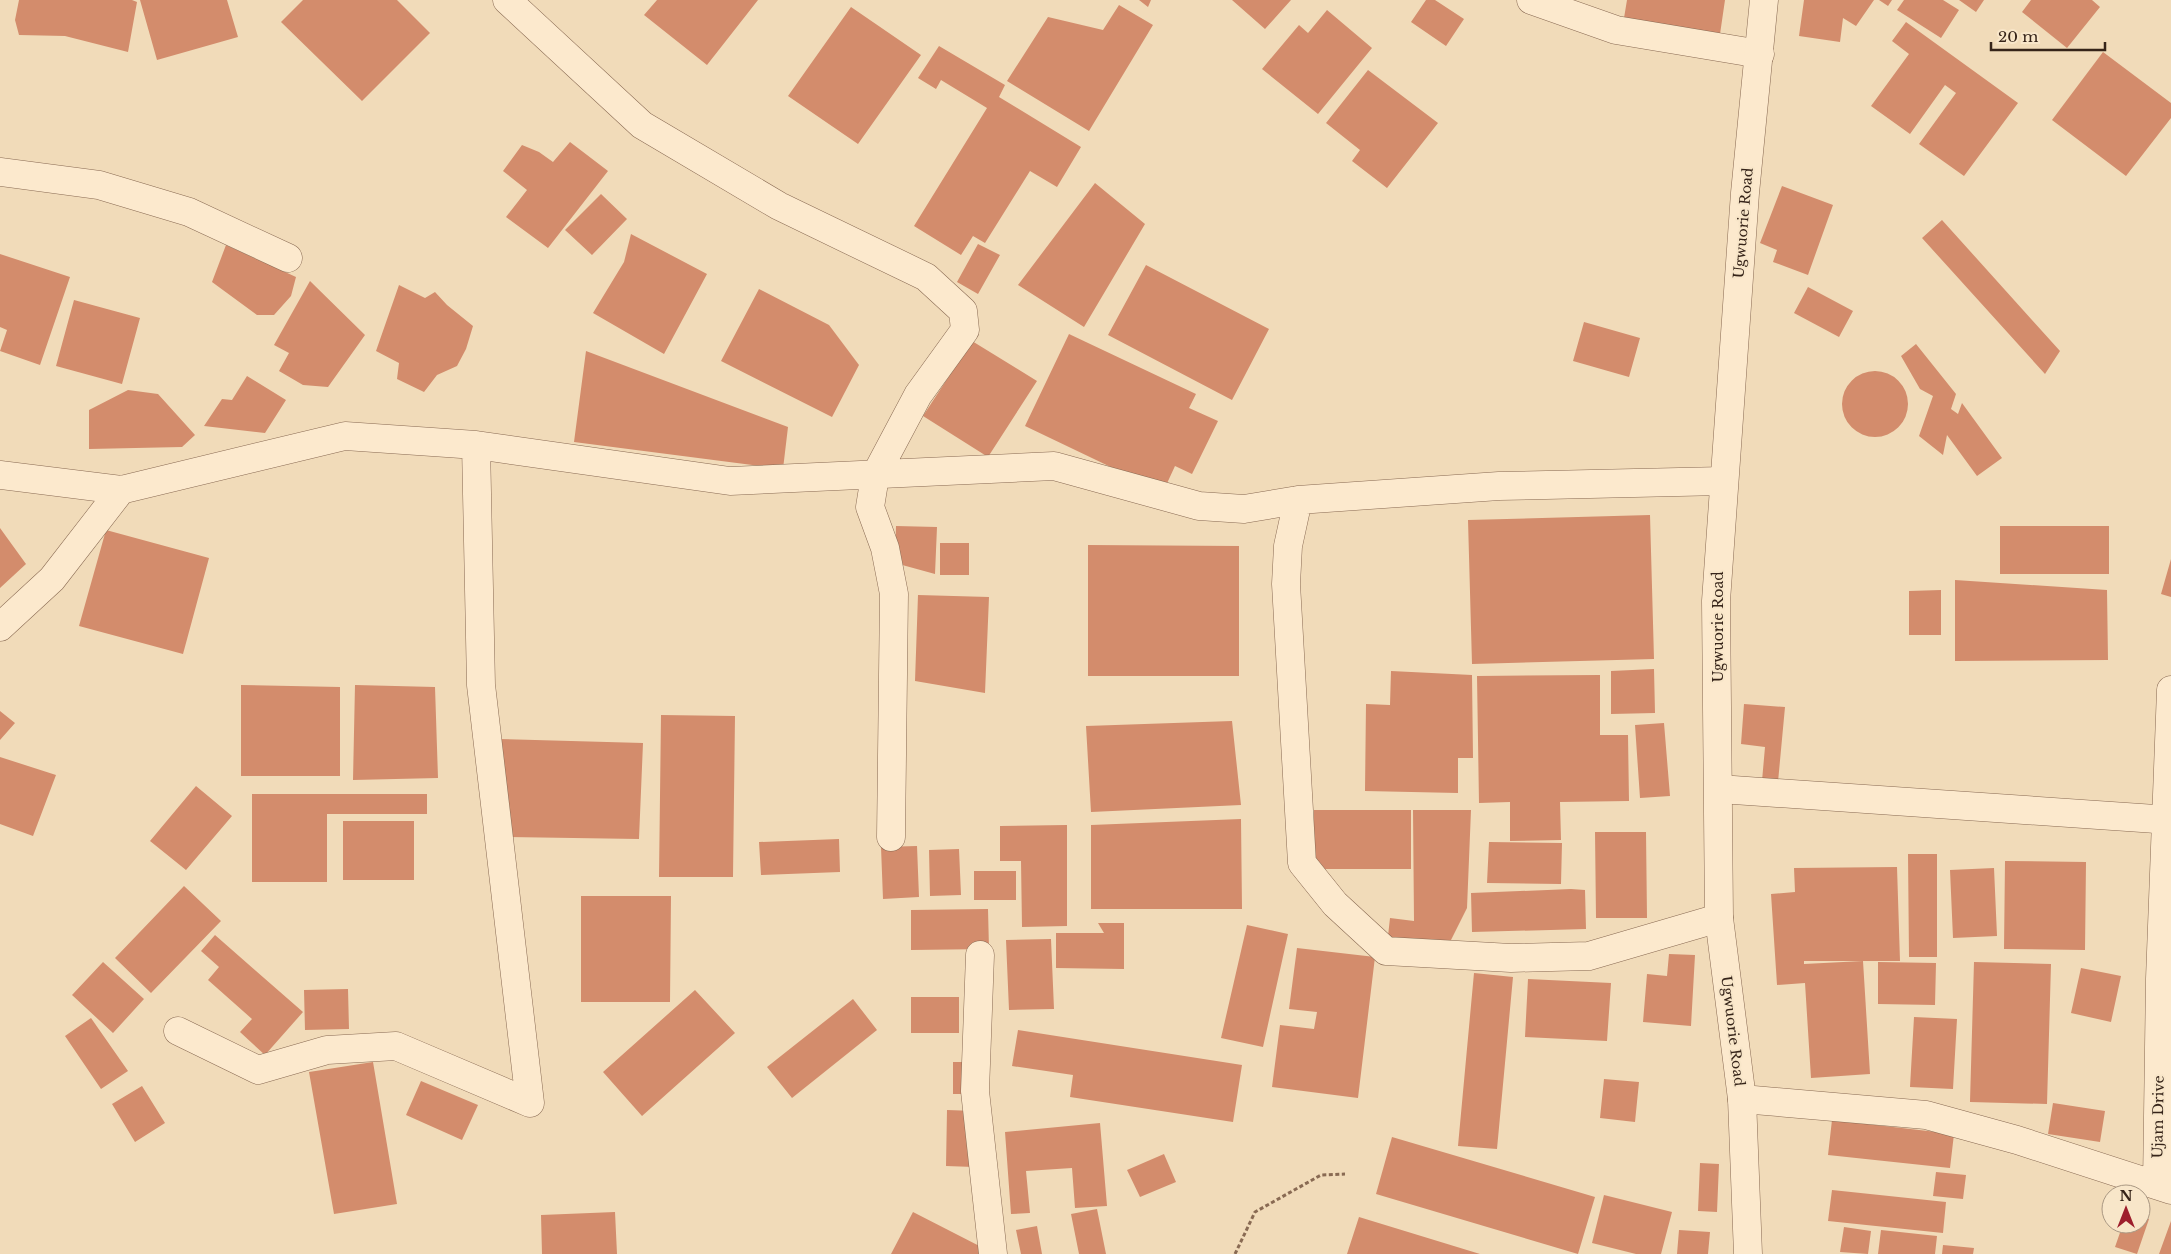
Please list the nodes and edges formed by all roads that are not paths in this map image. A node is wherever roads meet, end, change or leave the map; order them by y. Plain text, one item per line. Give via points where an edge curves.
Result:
1 (507, 0) edge
2 (1531, 0) edge
3 (1764, 0) edge
4 (1760, 54) junction
5 (0, 172) edge
6 (288, 258) dead end
7 (476, 445) junction
8 (0, 475) edge
9 (875, 476) junction
10 (1723, 481) junction
11 (121, 490) junction
12 (1298, 500) junction
13 (0, 626) edge
14 (2171, 690) edge
15 (1718, 789) junction
16 (2169, 820) edge
17 (891, 837) dead end
18 (1718, 918) junction
19 (980, 955) dead end
20 (178, 1031) dead end
21 (1742, 1099) junction
22 (2164, 1188) edge
23 (993, 1254) edge
24 (1748, 1254) edge

1 - 9 street via 642,125 780,206 926,277 963,311 964,330 918,396
2 - 4 street via 1616,30
3 - 4 street, Ugwuorie Road
4 - 10 street, Ugwuorie Road via 1745,193
5 - 6 street via 108,188 189,212
7 - 9 street via 730,481
7 - 11 street via 345,436
7 - 20 street via 481,685 530,1103 396,1046 327,1050 258,1070
8 - 11 street
9 - 12 street via 1054,466 1199,506 1244,509
9 - 17 street via 870,507 885,548 894,594
10 - 12 street via 1499,486
10 - 15 street, Ugwuorie Road via 1716,601
11 - 13 street via 52,579
12 - 18 street via 1288,546 1286,584 1302,863 1335,904 1386,951 1511,958 1589,956
14 - 16 street, Ujam Drive
15 - 16 street
15 - 18 street, Ugwuorie Road
16 - 22 street, Ujam Drive via 2160,979
18 - 21 street, Ugwuorie Road
19 - 23 street via 975,1091
21 - 22 street via 1926,1115 2017,1140
21 - 24 street, Ugwuorie Road

